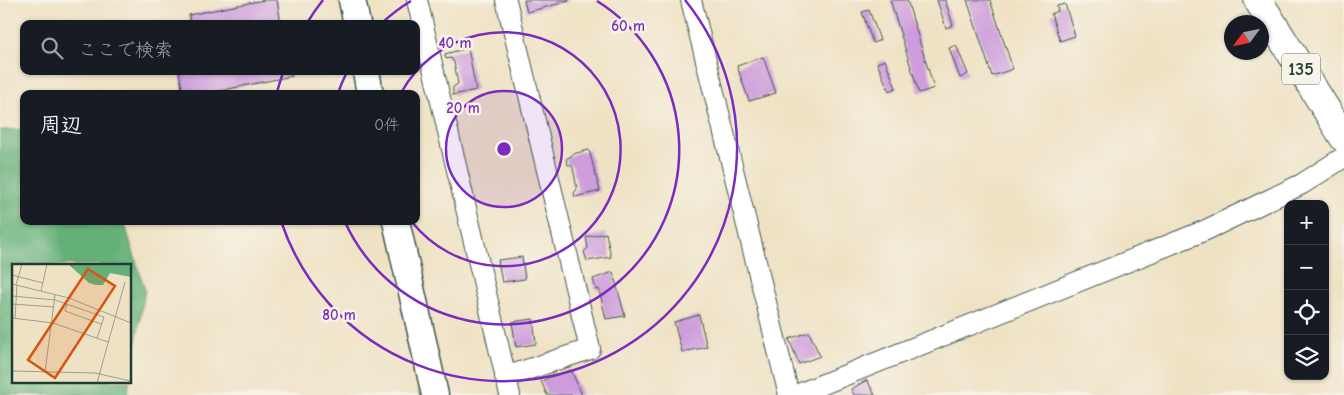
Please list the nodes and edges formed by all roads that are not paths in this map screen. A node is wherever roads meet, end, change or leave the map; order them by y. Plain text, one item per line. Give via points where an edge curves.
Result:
1 (352, 0) edge
2 (417, 0) edge
3 (506, 0) edge
4 (691, 0) edge
5 (1258, 0) edge
6 (356, 20) edge
7 (367, 75) edge
8 (369, 90) edge
9 (1344, 138) edge
10 (1344, 156) edge
11 (397, 225) edge
12 (507, 386) edge
13 (435, 395) edge
14 (789, 395) edge
15 (796, 395) edge

1 - 6 street
2 - 12 street
3 - 12 street via 590,349
4 - 14 street
5 - 9 main road, 135
7 - 8 street
10 - 15 street via 1302,184 1206,230
11 - 13 street

